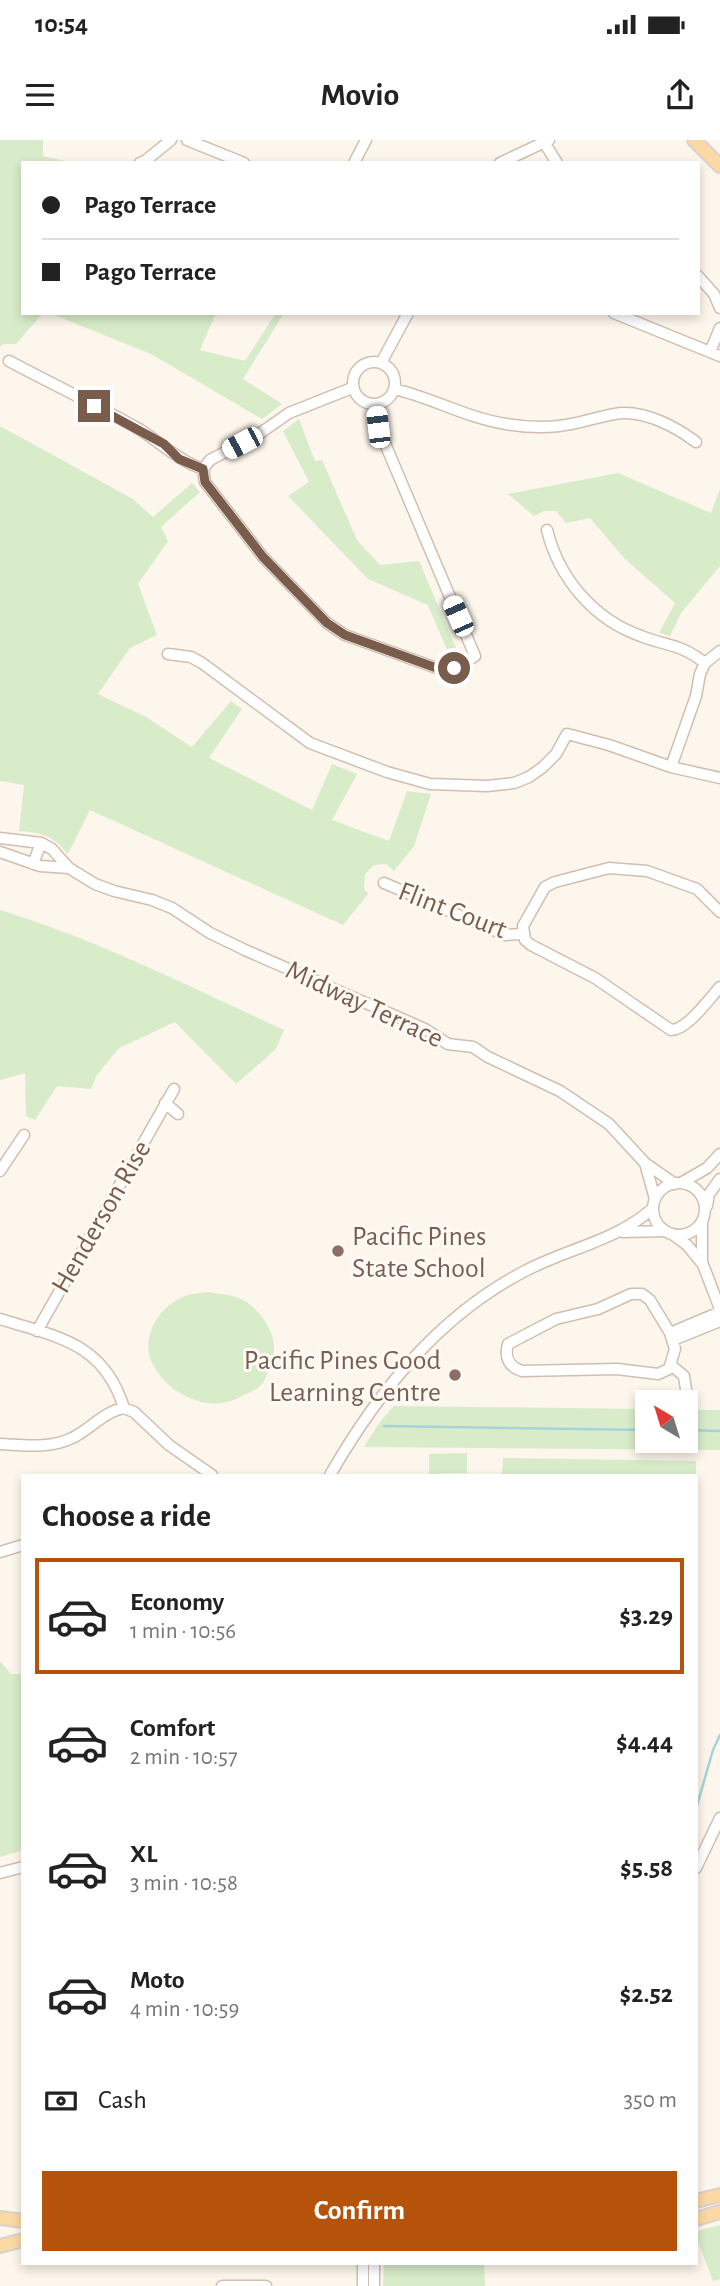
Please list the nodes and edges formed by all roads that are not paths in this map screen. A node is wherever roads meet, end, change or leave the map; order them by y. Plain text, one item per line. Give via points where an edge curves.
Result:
1 (171, 140) edge
2 (187, 140) edge
3 (366, 140) edge
4 (694, 140) edge
5 (547, 141) edge
6 (145, 161) edge
7 (239, 161) edge
8 (355, 161) edge
9 (504, 161) edge
10 (556, 161) edge
11 (720, 166) edge
12 (700, 278) edge
13 (720, 308) edge
14 (407, 315) edge
15 (619, 315) edge
16 (720, 328) edge
17 (715, 354) edge
18 (9, 361) dead end
19 (381, 363) junction
20 (352, 388) junction
21 (394, 389) junction
22 (375, 405) junction
23 (696, 442) dead end
24 (203, 469) junction
25 (547, 530) dead end
26 (720, 651) edge
27 (168, 654) dead end
28 (705, 663) junction
29 (671, 767) junction
30 (720, 778) edge
31 (0, 838) edge
32 (41, 843) junction
33 (0, 852) edge
34 (33, 864) junction
35 (69, 868) junction
36 (384, 883) dead end
37 (720, 912) edge
38 (523, 934) junction
39 (720, 987) edge
40 (174, 1089) dead end
41 (164, 1103) junction
42 (177, 1114) dead end
43 (24, 1135) dead end
44 (720, 1154) edge
45 (645, 1163) junction
46 (0, 1171) edge
47 (720, 1179) edge
48 (678, 1183) junction
49 (654, 1204) junction
50 (704, 1217) junction
51 (622, 1232) junction
52 (668, 1233) junction
53 (702, 1262) junction
54 (720, 1310) edge
55 (0, 1319) edge
56 (720, 1321) edge
57 (37, 1331) junction
58 (672, 1336) junction
59 (671, 1365) junction
60 (686, 1390) edge
61 (124, 1408) junction
62 (0, 1444) edge
63 (211, 1474) edge
64 (331, 1474) edge
65 (21, 1546) edge
66 (0, 1552) edge
67 (720, 1818) edge
68 (698, 1864) edge
69 (21, 1868) edge
70 (0, 1873) edge
71 (720, 2195) edge
72 (698, 2200) edge
73 (720, 2212) edge
74 (0, 2218) edge
75 (698, 2218) edge
76 (21, 2221) edge
77 (21, 2241) edge
78 (0, 2246) edge
79 (363, 2265) edge
80 (374, 2265) edge
81 (222, 2286) edge
82 (266, 2286) edge
83 (363, 2286) edge
84 (374, 2286) edge

1 - 6 street
2 - 7 street
3 - 8 street
4 - 11 main road
5 - 9 street
5 - 10 street
12 - 13 street
14 - 19 street
15 - 17 street
16 - 17 street
18 - 24 street
19 - 20 street via 359,367
19 - 21 street via 393,373
20 - 22 street via 361,400
20 - 24 street via 289,413 210,460
21 - 22 street via 387,400
21 - 23 street via 480,419 532,427 636,415 677,428
22 - 24 street via 378,427 475,656 454,668 442,670 345,635 327,623 263,557 205,482
25 - 28 street via 560,567 592,607 634,634 679,646
26 - 28 street
27 - 29 street via 202,663 310,743 430,784 513,783 543,767 567,734
28 - 29 street
29 - 30 street
31 - 32 street
32 - 34 street
32 - 35 street, Midway Terrace
33 - 34 street, Midway Terrace
34 - 35 street, Midway Terrace
35 - 45 street, Midway Terrace via 104,888 172,908 245,950 425,1029 448,1044 473,1047 560,1091 609,1124
36 - 38 street, Flint Court via 505,934
37 - 38 street via 697,889 647,871 609,868 545,887
38 - 39 street via 531,945 595,978 671,1030 686,1024
40 - 41 street, Henderson Rise
41 - 42 street, Henderson Rise
41 - 57 street, Henderson Rise
43 - 46 street
44 - 48 street via 707,1168
45 - 48 street, Midway Terrace
45 - 49 street, Midway Terrace
47 - 50 street via 709,1194
48 - 49 street via 660,1192
48 - 50 street via 702,1196
49 - 51 street
49 - 52 street via 658,1225
50 - 52 street via 690,1233
50 - 53 street
51 - 52 street
51 - 64 street via 525,1271 477,1300 433,1336 368,1414
52 - 53 street
53 - 54 street
54 - 58 street
55 - 57 street
56 - 58 street
57 - 61 street via 75,1344 90,1355 118,1387
58 - 59 street
58 - 59 street via 650,1300 631,1294 598,1309 556,1319 508,1344 506,1352 513,1368 522,1371 617,1369 658,1374
59 - 60 street via 684,1376
61 - 62 street via 69,1440
61 - 63 street
65 - 66 street
67 - 68 street
69 - 70 street
71 - 72 main road
73 - 75 main road
74 - 76 main road
77 - 78 main road
79 - 83 street
80 - 84 street
81 - 82 street

